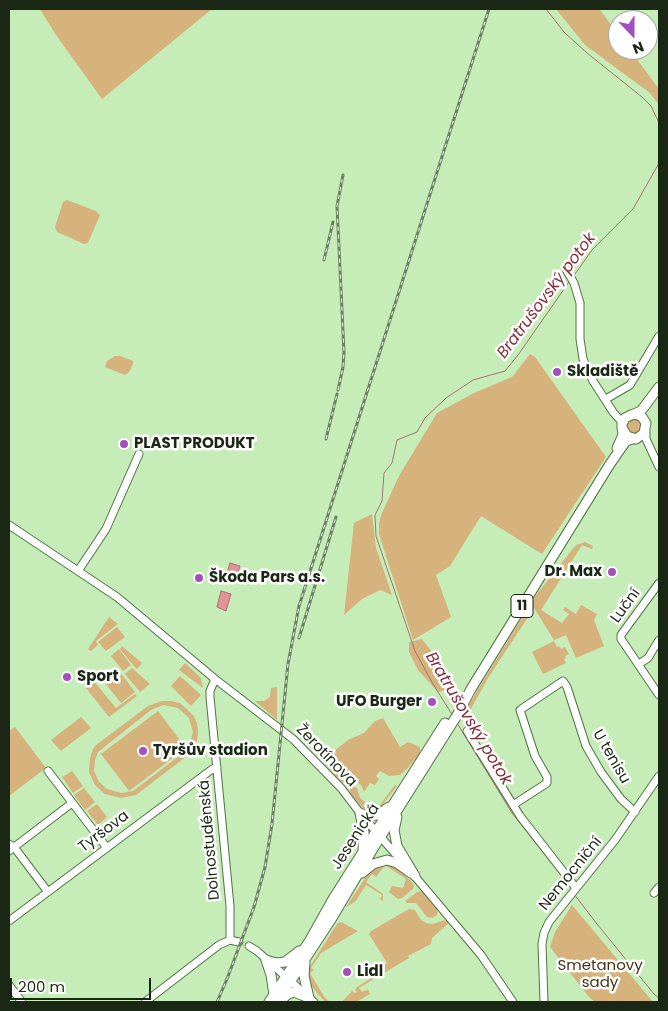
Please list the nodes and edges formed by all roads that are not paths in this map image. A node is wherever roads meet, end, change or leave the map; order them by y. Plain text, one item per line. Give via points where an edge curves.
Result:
1 (568, 273) dead end
2 (659, 336) edge
3 (658, 389) edge
4 (606, 400) junction
5 (633, 414) junction
6 (622, 427) junction
7 (646, 427) junction
8 (633, 438) junction
9 (139, 454) dead end
10 (654, 458) junction
11 (610, 464) junction
12 (659, 467) edge
13 (9, 525) edge
14 (78, 571) junction
15 (659, 583) edge
16 (659, 640) edge
17 (639, 664) junction
18 (215, 679) junction
19 (659, 695) edge
20 (468, 732) dead end
21 (218, 767) junction
22 (48, 771) dead end
23 (659, 776) edge
24 (72, 803) junction
25 (398, 804) junction
26 (513, 805) junction
27 (634, 812) junction
28 (360, 813) junction
29 (379, 835) junction
30 (10, 847) edge
31 (107, 848) junction
32 (362, 854) junction
33 (415, 876) junction
34 (355, 879) junction
35 (574, 891) junction
36 (48, 892) junction
37 (9, 922) edge
38 (230, 940) junction
39 (310, 940) junction
40 (239, 942) dead end
41 (249, 946) dead end
42 (306, 959) junction
43 (266, 960) junction
44 (288, 980) junction
45 (9, 985) edge
46 (275, 1000) edge
47 (312, 1000) edge
48 (22, 1002) edge
49 (145, 1002) edge
50 (513, 1002) edge
51 (544, 1002) edge

1 - 4 street via 580,303 581,350 593,381
2 - 4 street via 630,384
3 - 5 main road, Jesenická / 11 via 641,411
3 - 7 main road, Jesenická / 11 via 646,414
4 - 5 street via 624,415
4 - 6 street
5 - 6 main road, Jesenická / 11 via 626,418
5 - 7 main road via 641,416
6 - 8 main road via 627,436
6 - 11 main road, Jesenická / 11 via 622,436
7 - 8 main road, Jesenická / 11 via 641,437
7 - 10 street via 646,439
8 - 10 street via 641,441
8 - 11 main road, Jesenická / 11 via 626,442
9 - 14 street via 106,529
10 - 12 street
11 - 25 main road, Jesenická / 11
13 - 14 street, Žerotínova
14 - 18 street, Žerotínova via 117,597
15 - 17 street, Luční via 621,635
16 - 17 street via 648,658
17 - 19 street, Luční
18 - 21 street, Dolnostudénská via 210,697
18 - 28 street, Žerotínova via 298,744
20 - 26 street
21 - 31 street, Tyršova
21 - 38 street, Dolnostudénská
22 - 24 street
23 - 27 street, Nemocniční
24 - 30 street
24 - 31 street
25 - 28 main road via 377,816
25 - 29 main road, Jesenická / 11
25 - 33 main road via 395,840
26 - 27 street, U tenisu via 547,783 520,710 564,682 586,746 601,772
26 - 35 street
27 - 35 street, Nemocniční
28 - 29 street, Žerotínova
28 - 32 main road via 364,832
29 - 32 main road, Jesenická / 11
29 - 33 street, Žerotínova
29 - 34 main road, Jesenická / 11
30 - 36 street
31 - 36 street, Tyršova
32 - 39 main road, Jesenická / 11
33 - 34 main road via 397,863 382,860
33 - 50 street, Žerotínova via 481,955
34 - 42 main road, Jesenická / 11
35 - 51 street, Nemocniční via 544,933
36 - 37 street, Tyršova
38 - 40 street
38 - 49 street
39 - 43 main road via 289,960 276,963
39 - 44 main road, Jesenická / 11
41 - 43 street
42 - 44 main road, Jesenická / 11
42 - 47 main road via 304,976
43 - 44 street
43 - 46 main road
44 - 46 main road, Jesenická / 11
44 - 47 street
45 - 48 street
46 - 47 main road via 294,992

